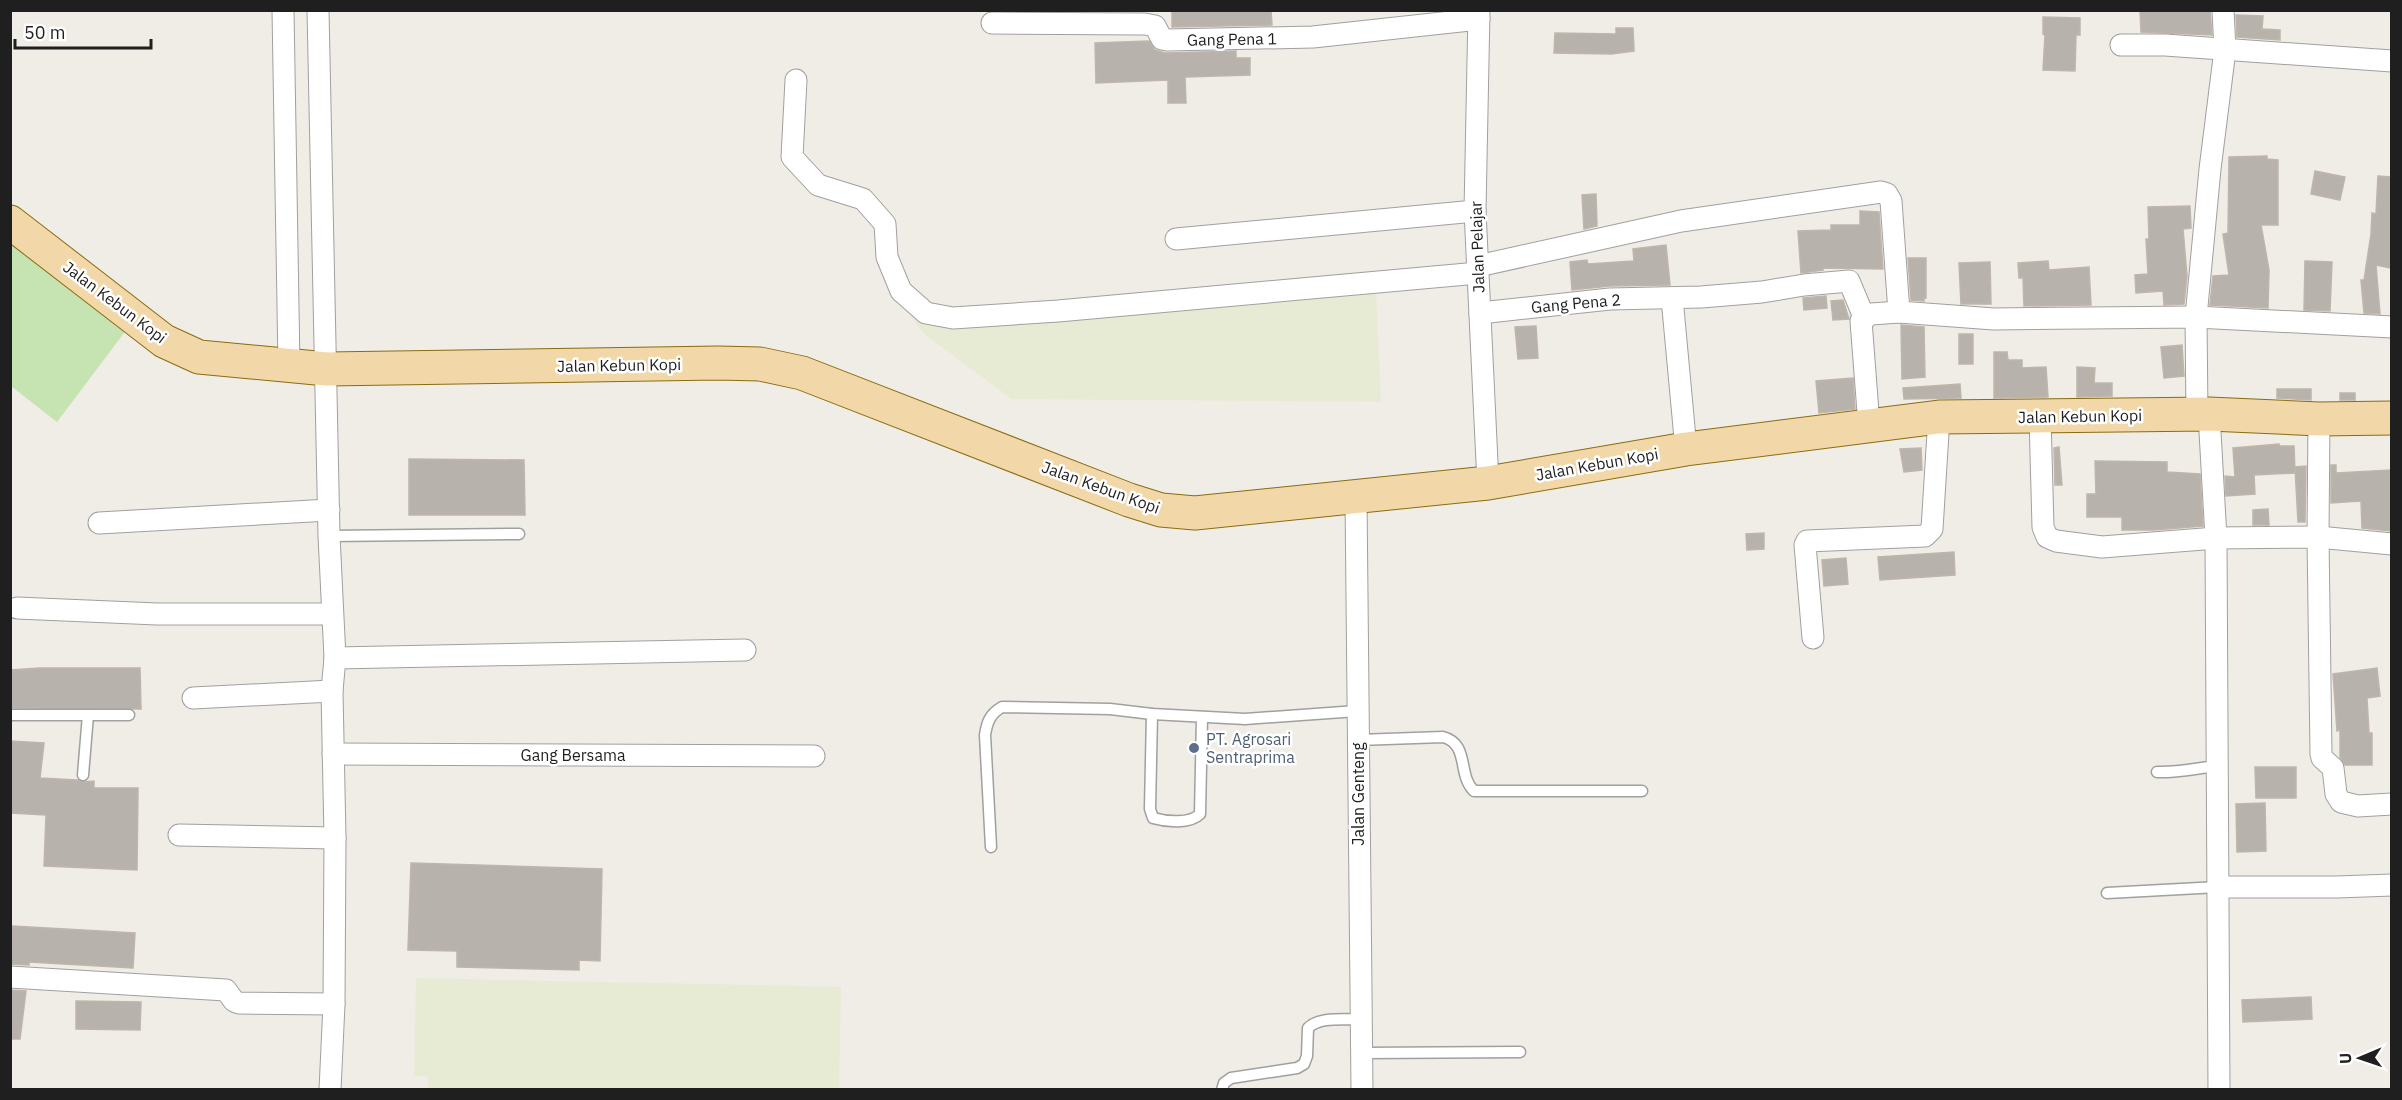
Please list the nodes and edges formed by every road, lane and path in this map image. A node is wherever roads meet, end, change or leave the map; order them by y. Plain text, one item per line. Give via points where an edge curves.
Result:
1 (283, 10) edge
2 (318, 10) edge
3 (2223, 10) edge
4 (1479, 15) edge
5 (992, 23) dead end
6 (2121, 45) dead end
7 (2225, 50) junction
8 (2391, 61) edge
9 (796, 80) dead end
10 (1475, 212) junction
11 (10, 222) edge
12 (1176, 239) dead end
13 (1478, 270) junction
14 (1672, 298) junction
15 (1899, 312) junction
16 (1480, 313) junction
17 (1864, 317) junction
18 (2196, 317) junction
19 (2391, 327) edge
20 (289, 366) junction
21 (327, 369) junction
22 (2203, 414) junction
23 (1939, 417) junction
24 (2040, 417) junction
25 (2391, 418) edge
26 (2319, 419) junction
27 (1869, 425) junction
28 (1686, 449) junction
29 (1488, 483) junction
30 (1356, 498) junction
31 (329, 510) junction
32 (99, 523) dead end
33 (519, 534) dead end
34 (329, 536) junction
35 (2318, 537) junction
36 (2216, 538) junction
37 (2391, 544) edge
38 (17, 608) dead end
39 (332, 614) junction
40 (1813, 638) dead end
41 (745, 650) dead end
42 (334, 658) junction
43 (332, 691) junction
44 (193, 698) dead end
45 (1358, 711) junction
46 (1152, 714) junction
47 (10, 715) edge
48 (88, 715) junction
49 (129, 715) dead end
50 (1202, 717) junction
51 (1358, 740) junction
52 (333, 754) junction
53 (814, 756) dead end
54 (2218, 766) junction
55 (2157, 772) dead end
56 (83, 775) dead end
57 (1642, 791) dead end
58 (2391, 804) edge
59 (179, 835) dead end
60 (335, 838) junction
61 (990, 847) dead end
62 (2391, 885) edge
63 (2217, 887) junction
64 (2107, 893) dead end
65 (10, 977) edge
66 (334, 1004) junction
67 (1360, 1019) junction
68 (1520, 1052) dead end
69 (1362, 1053) junction
70 (330, 1089) edge
71 (1222, 1089) edge
72 (1362, 1089) edge
73 (2219, 1089) edge

1 - 20 street
2 - 21 street
3 - 7 street
4 - 5 street, Gang Pena 1 via 1313,37 1167,40 1162,39 1155,26 1145,24
4 - 10 street, Jalan Pelajar
6 - 7 street
7 - 8 street
7 - 18 street
9 - 13 street via 792,157 818,185 863,199 885,224 887,257 901,291 926,313 953,318 1058,311
10 - 12 street
10 - 13 street, Jalan Pelajar
11 - 20 main road, Jalan Kebun Kopi via 164,341 199,357
13 - 15 street via 1681,221 1881,192 1891,201
13 - 16 street, Jalan Pelajar
14 - 16 street, Gang Pena 2 via 1611,299
14 - 17 street, Gang Pena 2 via 1849,281
14 - 28 street
15 - 17 street
15 - 18 street via 1994,319
16 - 29 street, Jalan Pelajar
17 - 27 street via 1861,321
18 - 19 street
18 - 22 street
20 - 21 main road, Jalan Kebun Kopi
21 - 30 main road, Jalan Kebun Kopi via 760,364 802,373 1161,510 1195,513
21 - 31 street
22 - 24 main road, Jalan Kebun Kopi
22 - 26 main road, Jalan Kebun Kopi
22 - 36 street
23 - 24 main road, Jalan Kebun Kopi
23 - 27 main road, Jalan Kebun Kopi
23 - 40 street via 1929,534 1807,541
24 - 36 street via 2043,527 2047,537 2102,547
25 - 26 main road, Jalan Kebun Kopi
26 - 35 street
27 - 28 main road, Jalan Kebun Kopi
28 - 29 main road, Jalan Kebun Kopi
29 - 30 main road, Jalan Kebun Kopi
30 - 45 street, Jalan Genteng
31 - 32 street
31 - 34 street
33 - 34 lane
34 - 39 street
35 - 36 street
35 - 37 street
35 - 58 street via 2322,758 2333,768 2336,794 2341,802 2358,806
36 - 54 street
38 - 39 street via 157,614
39 - 42 street
41 - 42 street
42 - 43 street
43 - 44 street
43 - 52 street
45 - 50 lane
45 - 51 street, Jalan Genteng
46 - 50 lane
46 - 50 lane via 1150,809 1154,818 1164,821 1195,819 1200,814
46 - 61 lane via 1110,709 1002,707 994,712 985,735
47 - 48 lane
48 - 49 lane
48 - 56 lane
51 - 57 lane via 1449,739 1461,751 1467,781 1474,790
51 - 67 street, Jalan Genteng
52 - 53 street, Gang Bersama
52 - 60 street
54 - 55 lane
54 - 63 street
59 - 60 street
60 - 66 street
62 - 63 street
63 - 64 lane
63 - 73 street
65 - 66 street via 224,990 239,1003
66 - 70 street
67 - 69 street, Jalan Genteng
67 - 71 lane via 1312,1024 1308,1028 1304,1064 1231,1078
68 - 69 lane
69 - 72 street, Jalan Genteng

